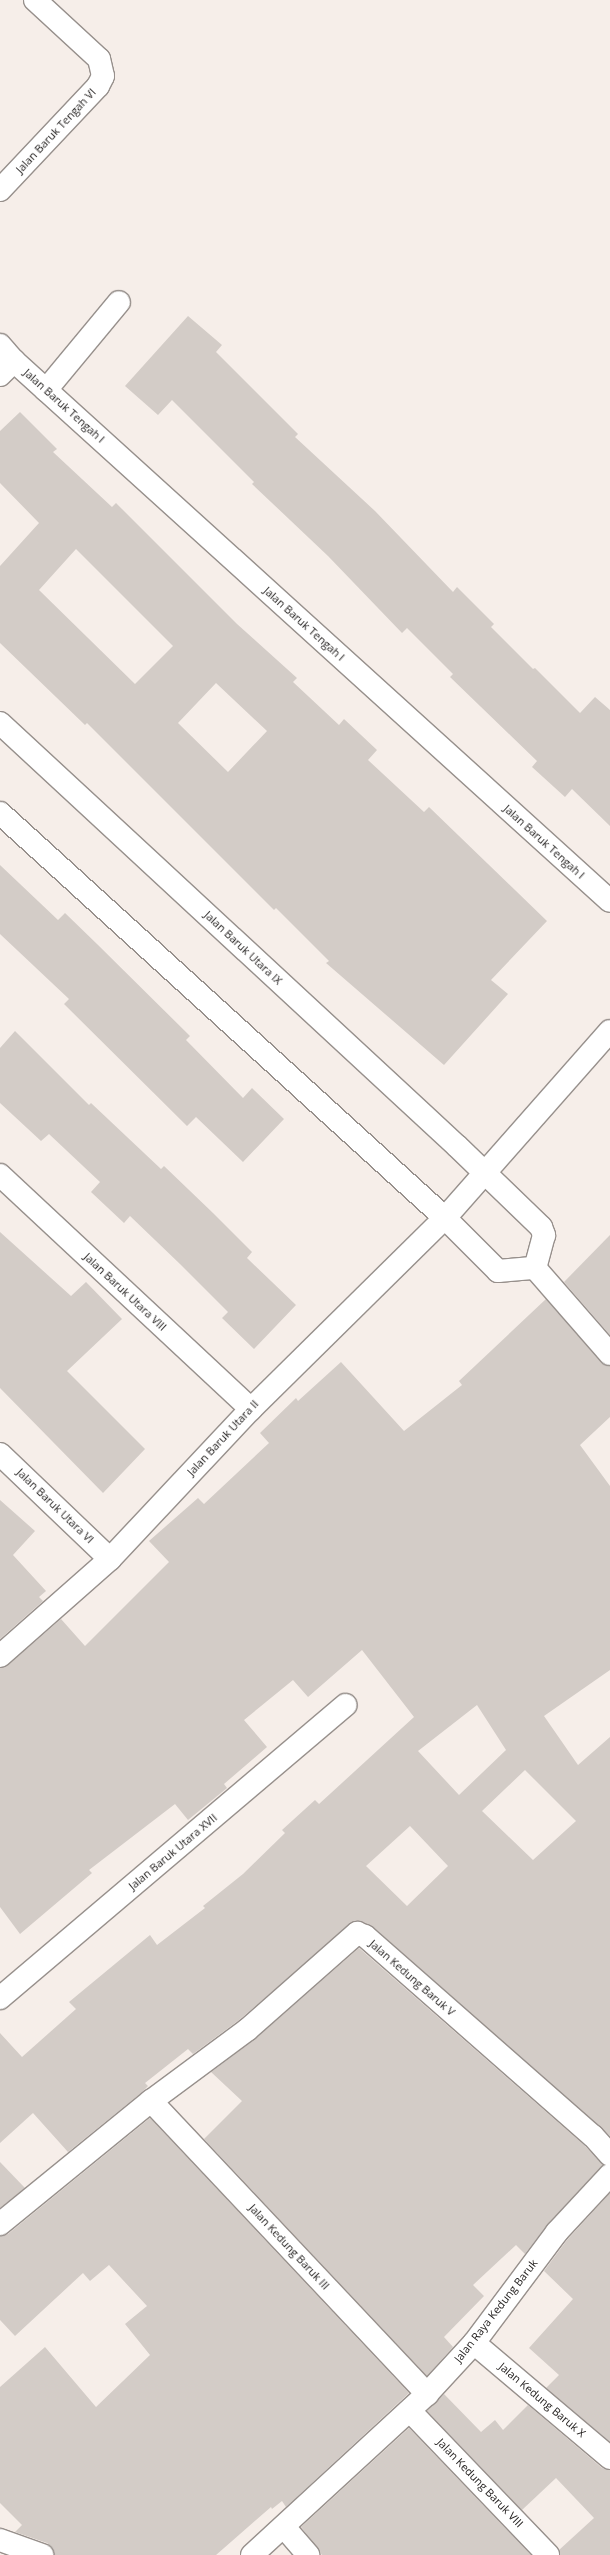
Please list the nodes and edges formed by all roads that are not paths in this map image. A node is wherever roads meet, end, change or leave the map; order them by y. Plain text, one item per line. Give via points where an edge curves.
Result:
1 (35, 0) edge
2 (0, 190) edge
3 (119, 302) dead end
4 (5, 360) edge
5 (46, 390) junction
6 (0, 723) edge
7 (0, 813) edge
8 (610, 901) edge
9 (610, 1031) edge
10 (486, 1173) junction
11 (0, 1175) edge
12 (445, 1218) junction
13 (535, 1268) junction
14 (610, 1354) edge
15 (251, 1409) junction
16 (0, 1454) edge
17 (110, 1559) junction
18 (0, 1656) edge
19 (346, 1706) dead end
20 (0, 1998) edge
21 (151, 2101) junction
22 (610, 2155) edge
23 (610, 2175) edge
24 (0, 2224) edge
25 (474, 2342) junction
26 (427, 2394) junction
27 (411, 2412) junction
28 (610, 2458) edge
29 (284, 2527) junction
30 (0, 2540) edge
31 (42, 2555) edge
32 (252, 2555) edge
33 (308, 2555) edge
34 (548, 2555) edge

1 - 2 street, Jalan Baruk Tengah VI via 99,59 103,76 98,86
3 - 5 street
4 - 5 street, Jalan Baruk Tengah I
5 - 8 street, Jalan Baruk Tengah I
6 - 10 street, Jalan Baruk Utara IX
7 - 12 street
9 - 10 street
10 - 12 street, Jalan Baruk Utara II
10 - 13 street, Jalan Baruk Utara IX via 544,1231
11 - 15 street, Jalan Baruk Utara VIII
12 - 13 street via 498,1271
12 - 15 street, Jalan Baruk Utara II
13 - 14 street
15 - 17 street, Jalan Baruk Utara II
16 - 17 street, Jalan Baruk Utara VI
17 - 18 street, Jalan Baruk Utara II
19 - 20 street, Jalan Baruk Utara XVII
21 - 22 street, Jalan Kedung Baruk V via 247,2030 357,1933 364,1936 594,2136
21 - 24 street
21 - 26 street, Jalan Kedung Baruk III
23 - 25 street, Jalan Raya Kedung Baruk via 557,2232
25 - 26 street, Jalan Raya Kedung Baruk
25 - 28 street, Jalan Kedung Baruk X
26 - 27 street, Jalan Raya Kedung Baruk
27 - 29 street, Jalan Raya Kedung Baruk
27 - 34 street, Jalan Kedung Baruk VIII
29 - 32 street, Jalan Raya Kedung Baruk
29 - 33 street
30 - 31 street

